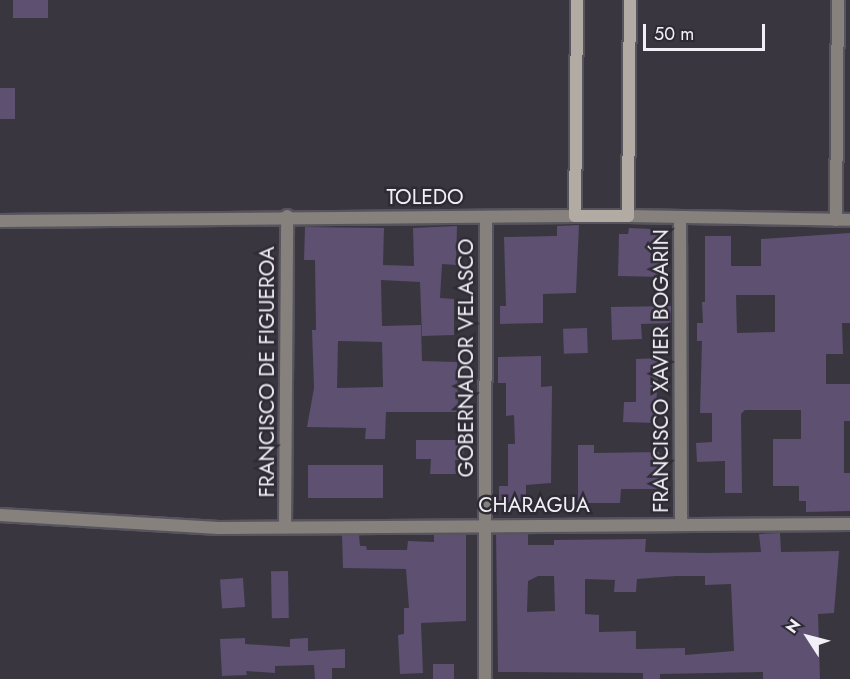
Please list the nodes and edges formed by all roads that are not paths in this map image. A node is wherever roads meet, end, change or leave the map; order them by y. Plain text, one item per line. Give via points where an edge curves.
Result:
1 (577, 0) edge
2 (630, 0) edge
3 (838, 0) edge
4 (287, 216) junction
5 (575, 216) junction
6 (628, 216) junction
7 (486, 217) junction
8 (680, 217) junction
9 (836, 220) junction
10 (850, 220) edge
11 (0, 221) edge
12 (0, 515) edge
13 (681, 524) junction
14 (850, 524) edge
15 (484, 525) junction
16 (285, 527) junction
17 (485, 679) edge

1 - 5 main road
2 - 6 main road
3 - 9 street
4 - 7 street, TOLEDO
4 - 11 street, TOLEDO
4 - 16 street, FRANCISCO DE FIGUEROA
5 - 6 main road, TOLEDO
5 - 7 street, TOLEDO
6 - 8 street, TOLEDO
7 - 15 street, GOBERNADOR VELASCO
8 - 9 street, TOLEDO
8 - 13 street, FRANCISCO XAVIER BOGARÍN
9 - 10 street, TOLEDO
12 - 16 street, CHARAGUA via 219,528
13 - 14 street, CHARAGUA
13 - 15 street, CHARAGUA
15 - 16 street, CHARAGUA
15 - 17 street, GOBERNADOR VELASCO

